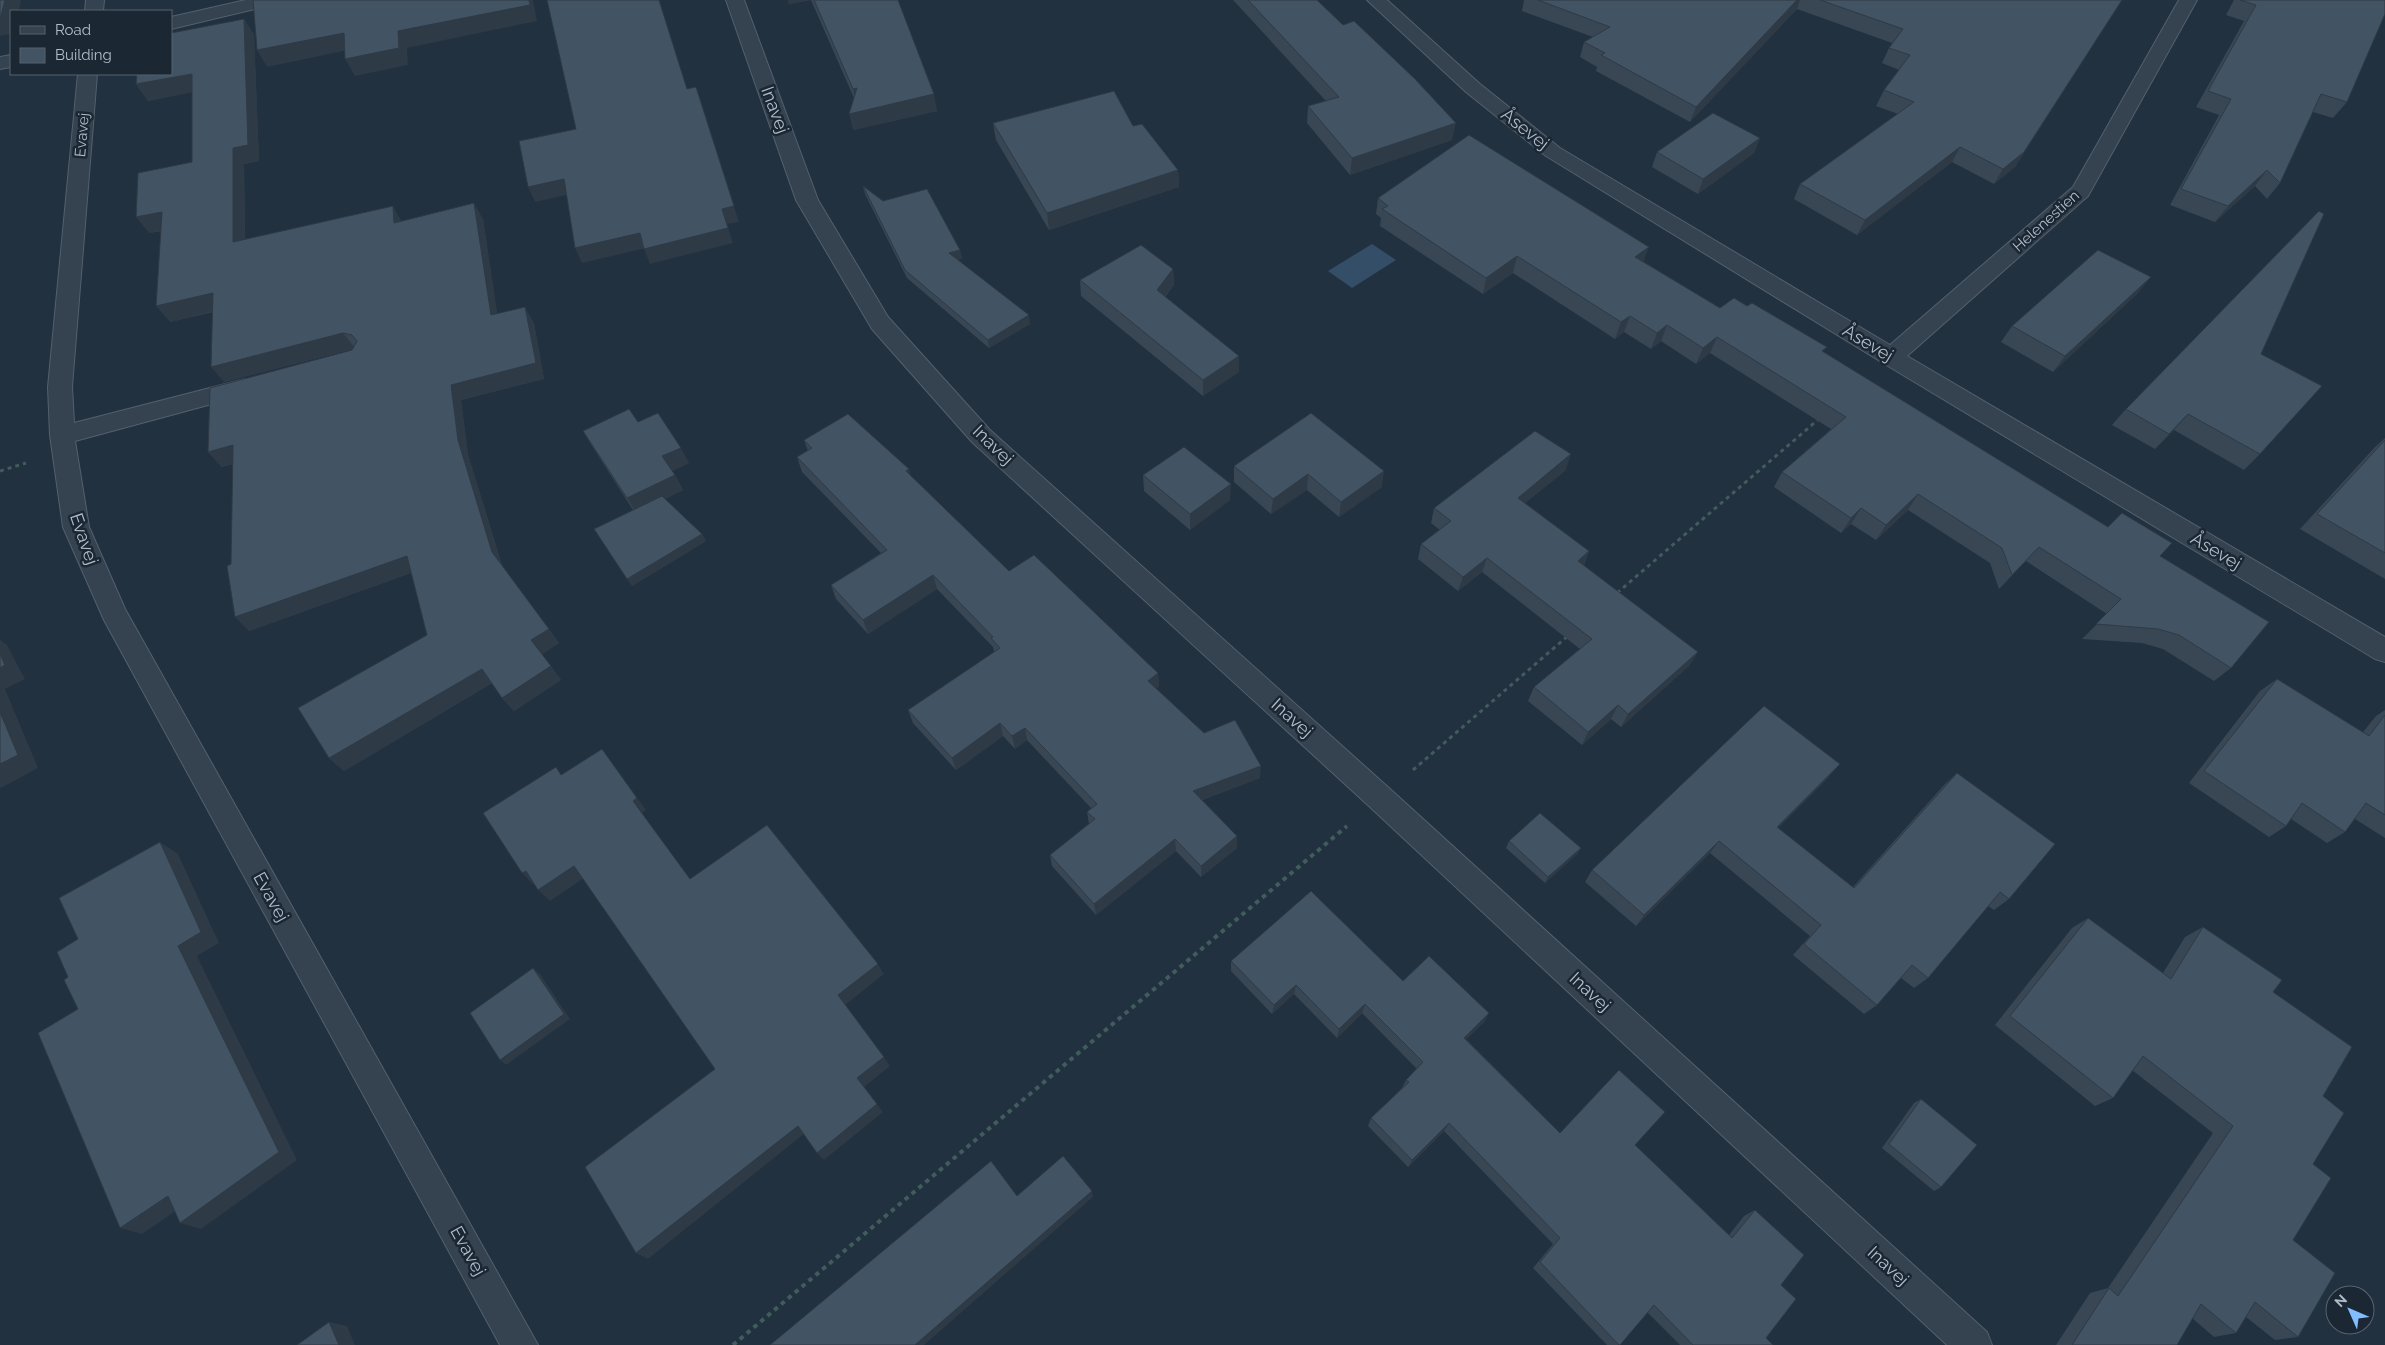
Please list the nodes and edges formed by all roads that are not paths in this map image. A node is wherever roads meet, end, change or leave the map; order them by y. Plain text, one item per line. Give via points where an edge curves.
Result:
1 (270, 0) edge
2 (735, 0) edge
3 (1376, 0) edge
4 (2188, 0) edge
5 (172, 23) edge
6 (87, 75) edge
7 (1891, 357) junction
8 (270, 380) edge
9 (62, 435) junction
10 (2385, 652) edge
11 (520, 1345) edge
12 (1974, 1345) edge

1 - 5 street
2 - 12 street, Inavej via 807,200 880,323 981,436
3 - 7 street, Åsevej via 1473,88 1554,152
4 - 7 street, Helenestien via 2081,191
6 - 9 street, Evavej via 60,387
7 - 10 street, Åsevej
8 - 9 street
9 - 11 street, Evavej via 76,527 113,612

